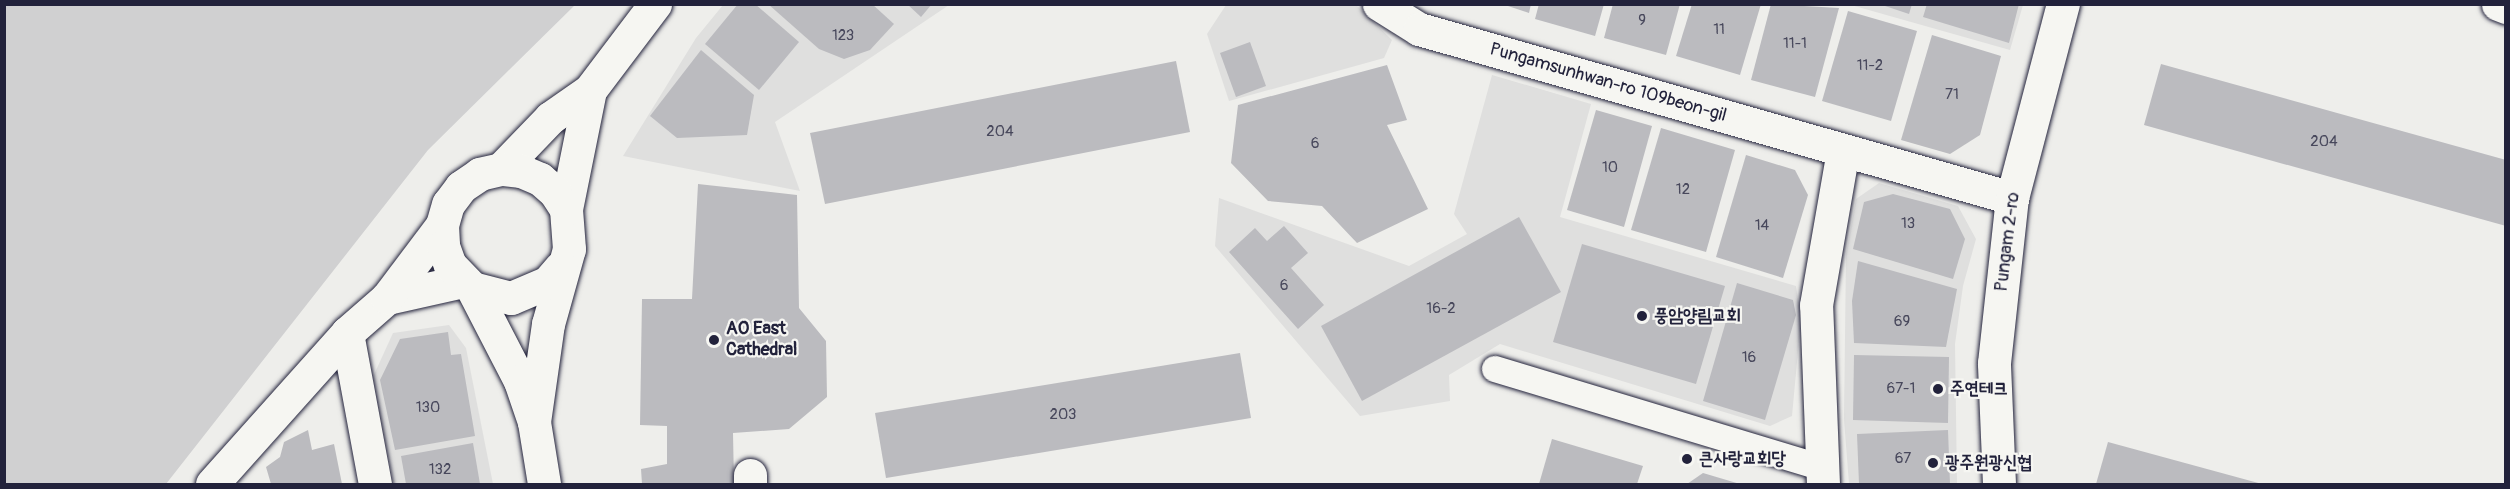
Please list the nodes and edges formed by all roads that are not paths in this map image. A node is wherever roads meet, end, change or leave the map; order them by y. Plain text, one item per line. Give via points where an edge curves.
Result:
1 (655, 4) edge
2 (1379, 4) edge
3 (2063, 4) edge
4 (2498, 4) edge
5 (2505, 7) edge
6 (590, 90) junction
7 (1843, 150) junction
8 (501, 169) junction
9 (2012, 198) junction
10 (566, 209) junction
11 (442, 225) junction
12 (561, 267) junction
13 (467, 285) junction
14 (387, 298) junction
15 (347, 333) junction
16 (1495, 369) dead end
17 (534, 422) junction
18 (1823, 476) edge
19 (212, 484) edge
20 (375, 484) edge
21 (544, 484) edge
22 (1999, 484) edge

1 - 6 street
2 - 7 street, Pungamsunhwan-ro 109beon-gil via 1419,29
3 - 9 street, Pungam 2-ro
4 - 5 street
6 - 8 street via 550,118
6 - 10 street
7 - 9 street, Pungamsunhwan-ro 109beon-gil
7 - 18 street via 1816,305
8 - 10 street via 521,171 540,179
8 - 11 street via 480,174 461,187 448,204
9 - 22 street, Pungam 2-ro via 1994,363
10 - 12 street via 569,239
11 - 13 street via 446,256
11 - 14 street
12 - 13 street via 547,283 511,298
12 - 17 street
13 - 14 street
13 - 17 street via 520,381
14 - 15 street
15 - 19 street
15 - 20 street
16 - 18 lane
17 - 21 street

